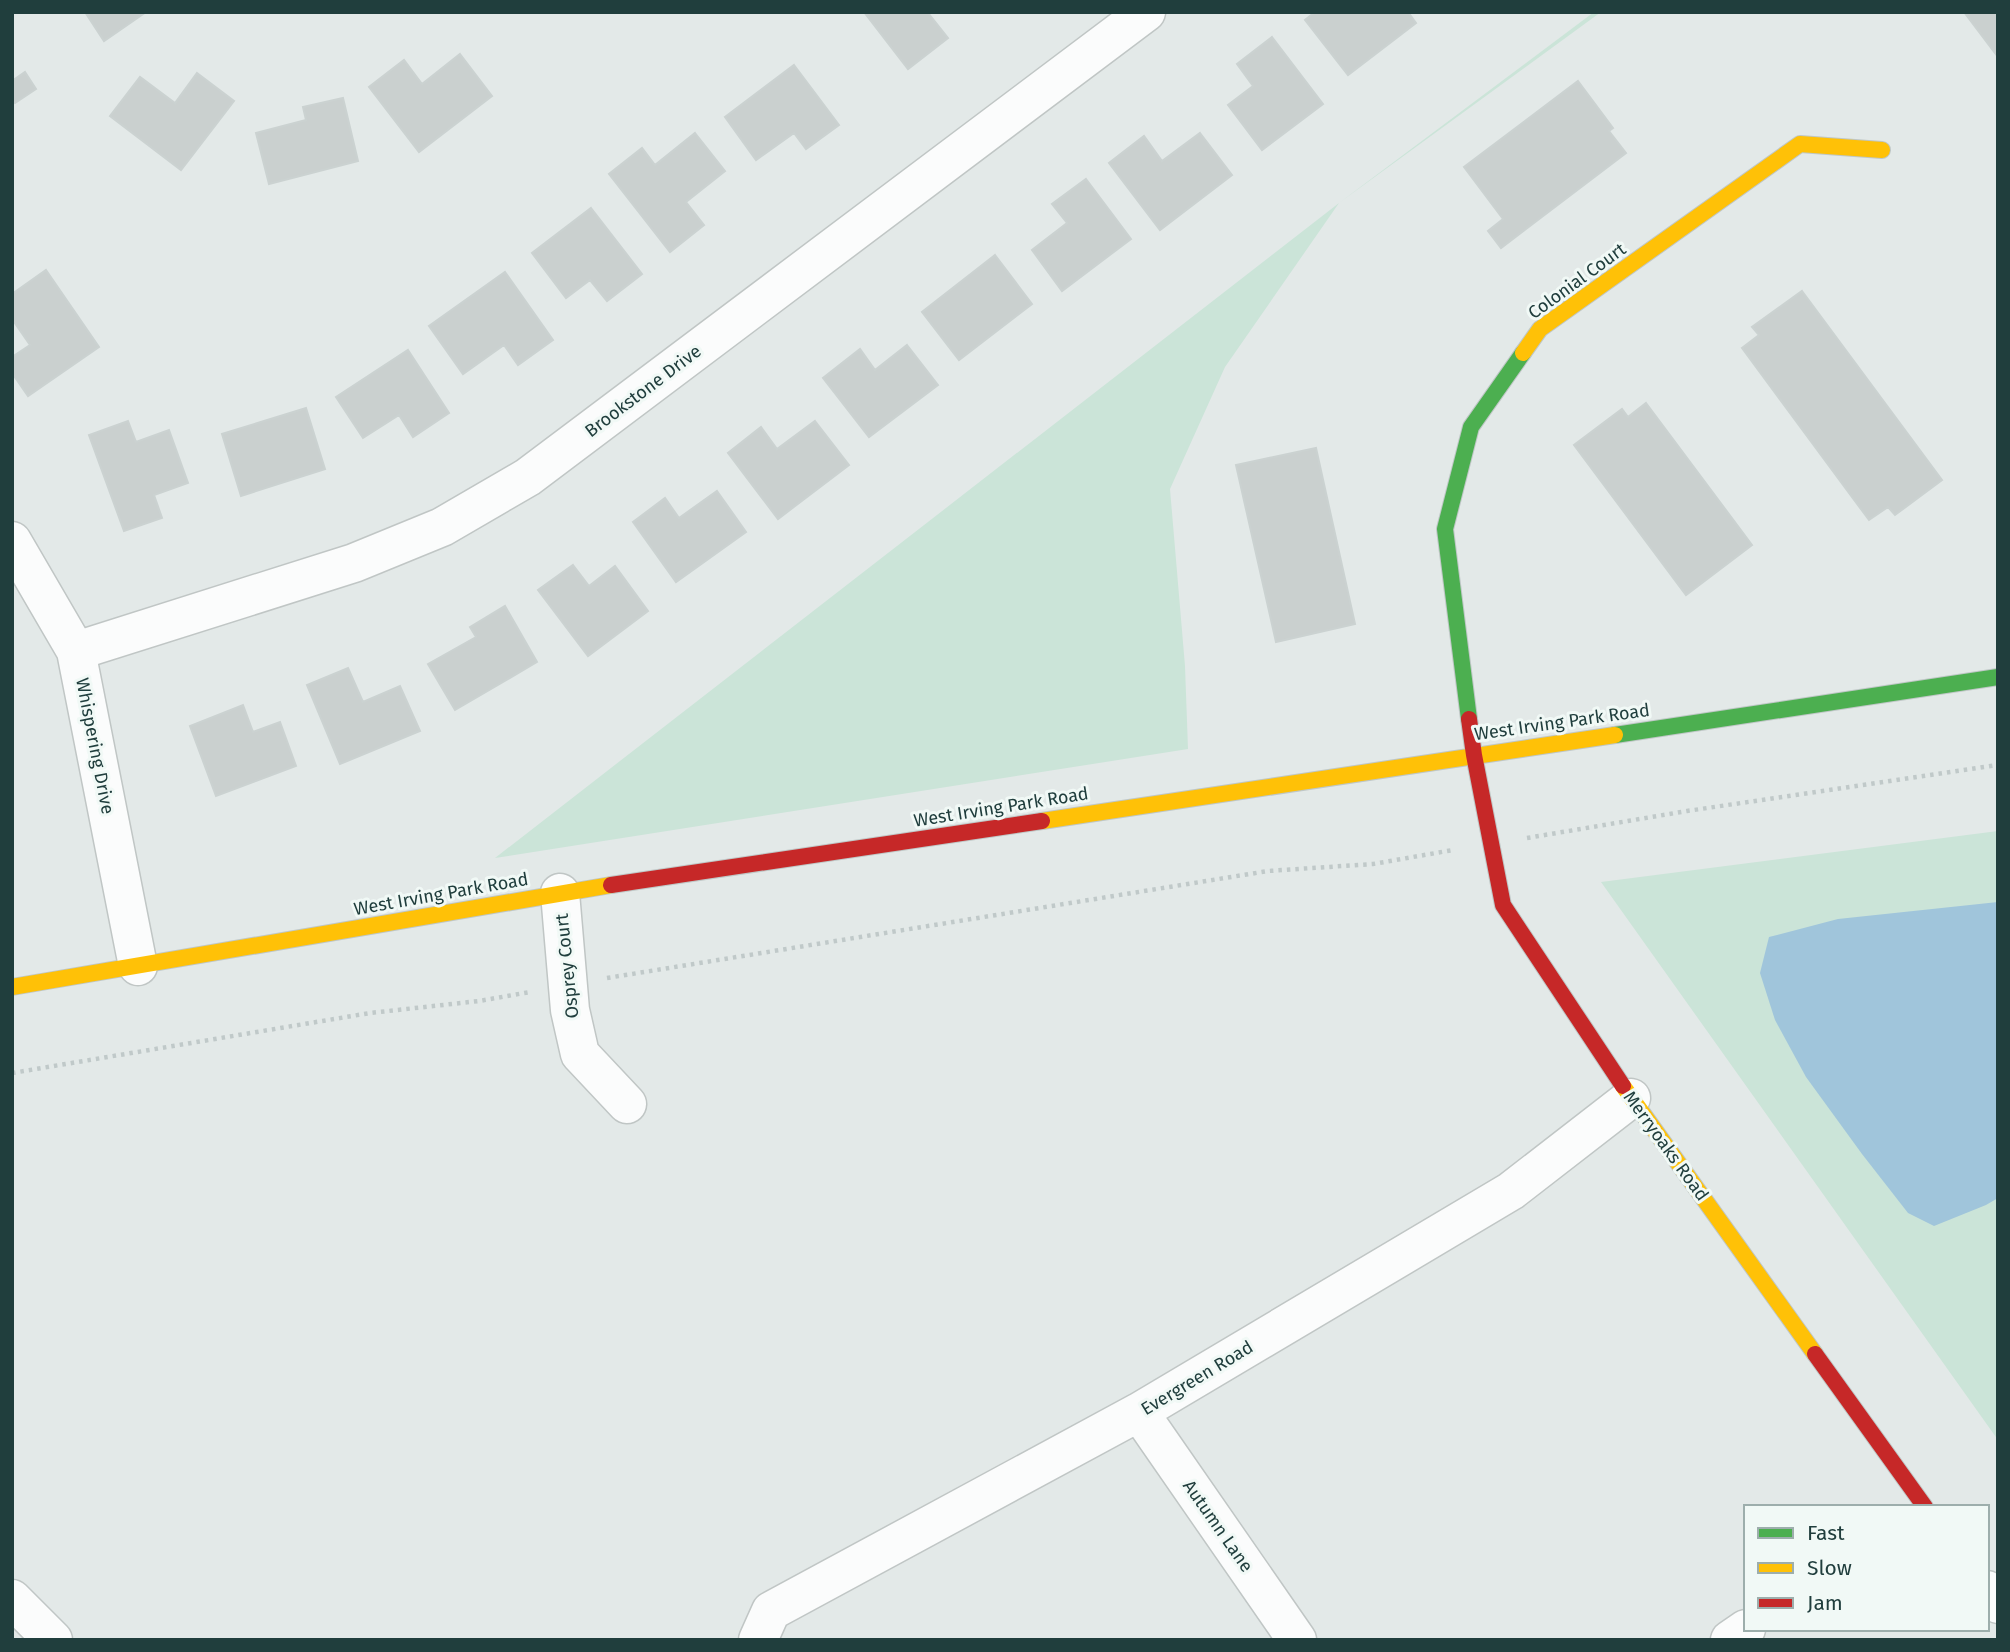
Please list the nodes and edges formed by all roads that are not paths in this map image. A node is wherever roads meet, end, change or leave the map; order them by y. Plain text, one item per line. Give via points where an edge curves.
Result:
1 (1146, 12) edge
2 (1105, 25) edge
3 (1882, 150) dead end
4 (12, 541) edge
5 (76, 651) junction
6 (1998, 677) edge
7 (1474, 755) junction
8 (560, 893) junction
9 (138, 966) junction
10 (12, 987) edge
11 (1631, 1098) junction
12 (627, 1104) dead end
13 (1139, 1412) junction
14 (1924, 1505) edge
15 (12, 1599) edge
16 (53, 1640) edge
17 (758, 1640) edge
18 (1297, 1640) edge

1 - 2 street, Brookstone Drive
2 - 5 street, Brookstone Drive via 528,477 442,527 354,563
3 - 7 main road, Colonial Court via 1800,144 1540,329 1471,427 1446,529
4 - 5 street, Whispering Drive
5 - 9 street, Whispering Drive
6 - 7 main road, West Irving Park Road
7 - 8 main road, West Irving Park Road
7 - 11 main road, Merryoaks Road via 1503,905
8 - 9 main road, West Irving Park Road
8 - 12 street, Osprey Court via 570,1010 580,1054
9 - 10 main road, West Irving Park Road
11 - 13 street, Evergreen Road via 1511,1191
11 - 14 main road, Merryoaks Road
13 - 17 street, Evergreen Road via 771,1611
13 - 18 street, Autumn Lane
15 - 16 street

